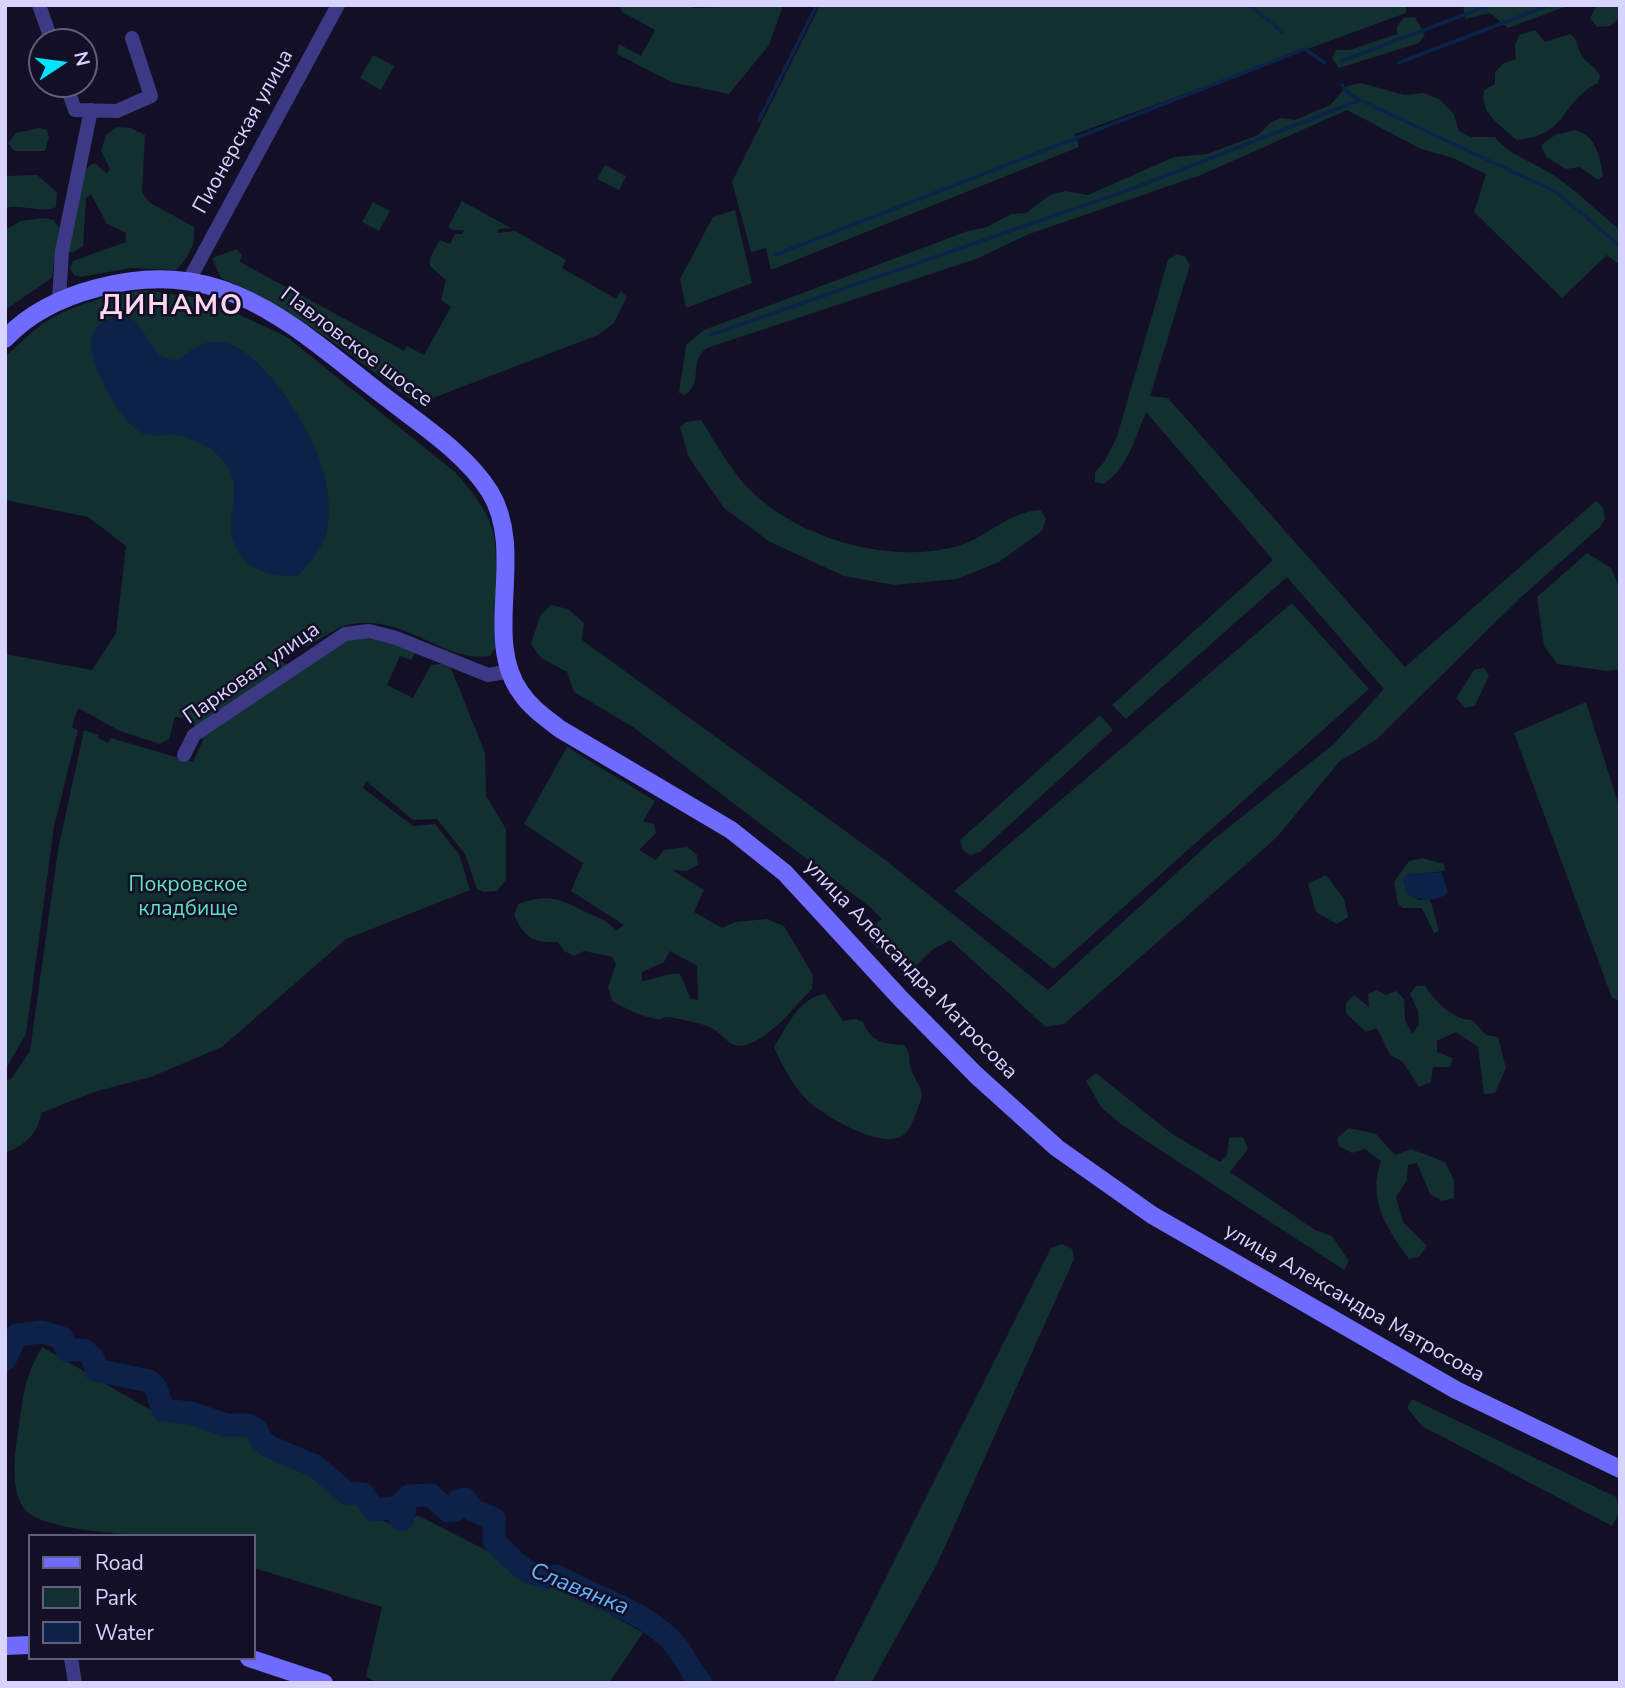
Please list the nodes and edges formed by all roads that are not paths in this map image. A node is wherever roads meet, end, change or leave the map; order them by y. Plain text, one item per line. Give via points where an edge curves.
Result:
1 (39, 5) edge
2 (338, 5) edge
3 (47, 28) edge
4 (132, 38) dead end
5 (71, 98) edge
6 (91, 110) junction
7 (189, 280) junction
8 (59, 300) junction
9 (5, 339) edge
10 (510, 671) junction
11 (184, 755) dead end
12 (1620, 1469) edge
13 (28, 1645) edge
14 (5, 1646) edge
15 (72, 1660) edge
16 (255, 1660) edge
17 (75, 1683) edge
18 (324, 1683) edge

1 - 3 street
2 - 7 street, Пионерская улица
4 - 6 street via 151,96 117,110
5 - 6 street via 75,110
6 - 8 street via 62,251
7 - 8 main road, Павловское шоссе via 114,284
7 - 10 main road, Павловское шоссе via 239,294 299,331 455,453 490,492 506,536 505,643
8 - 9 main road, Павловское шоссе
10 - 11 street, Парковая улица via 488,675 396,638 369,631 345,634 194,735
10 - 12 main road, улица Александра Матросова via 520,692 560,729 731,830 785,873 948,1047 1057,1148 1152,1215 1444,1384
13 - 14 main road
15 - 17 street
16 - 18 main road

